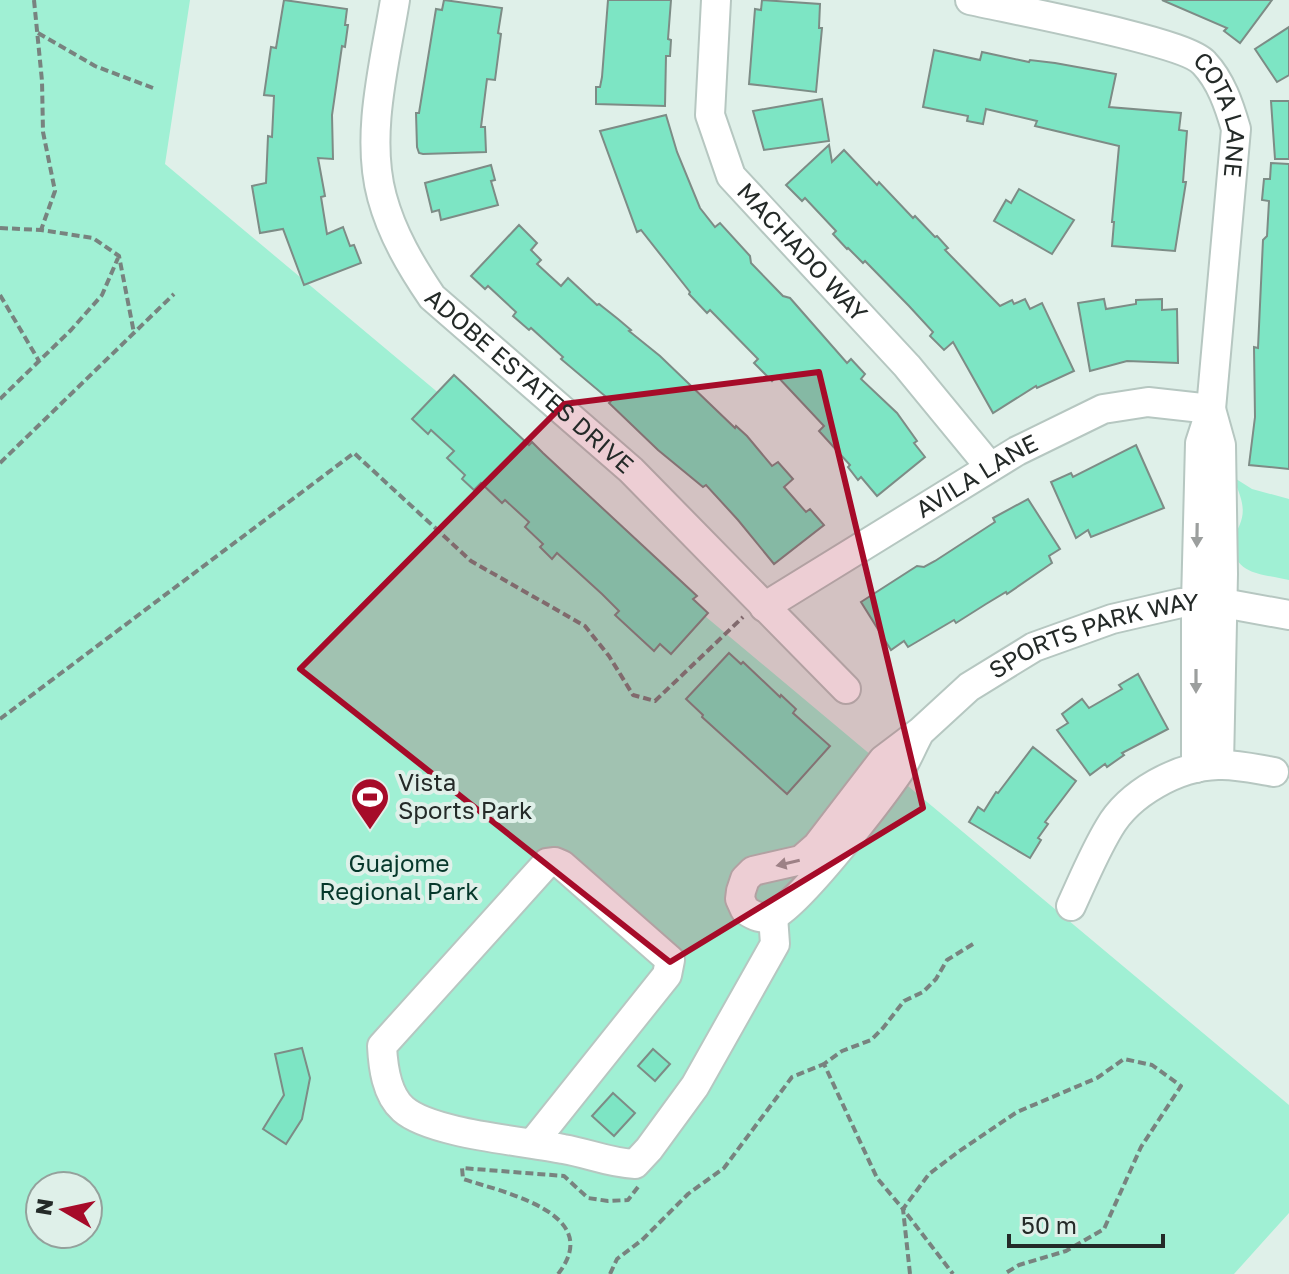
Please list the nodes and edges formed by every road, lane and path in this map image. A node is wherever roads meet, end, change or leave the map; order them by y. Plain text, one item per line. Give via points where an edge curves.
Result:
1 (34, 0) edge
2 (395, 0) edge
3 (716, 0) edge
4 (970, 0) edge
5 (38, 33) junction
6 (153, 88) dead end
7 (0, 228) edge
8 (41, 230) junction
9 (119, 256) junction
10 (174, 294) dead end
11 (0, 295) edge
12 (134, 333) junction
13 (39, 361) junction
14 (0, 399) edge
15 (1211, 409) junction
16 (0, 463) edge
17 (990, 467) junction
18 (1209, 603) junction
19 (753, 612) junction
20 (1289, 615) edge
21 (846, 689) dead end
22 (0, 719) edge
23 (920, 732) junction
24 (1208, 766) junction
25 (1274, 772) dead end
26 (1071, 906) dead end
27 (773, 916) junction
28 (973, 944) dead end
29 (824, 1064) junction
30 (532, 1144) junction
31 (649, 1149) junction
32 (903, 1209) junction
33 (558, 1274) edge
34 (610, 1274) edge
35 (910, 1274) edge
36 (953, 1274) edge
37 (1004, 1274) edge

1 - 5 path
2 - 19 street, ADOBE ESTATES DRIVE via 376,161 388,217 414,270 432,297 631,470
3 - 17 street, MACHADO WAY via 710,115 731,176 907,366
4 - 15 street, COTA LANE via 1164,44 1202,60 1228,100 1236,129
5 - 6 path via 95,66
5 - 8 path via 43,132 55,191
7 - 8 path
8 - 9 path via 93,238
9 - 12 path
9 - 13 path via 102,295
10 - 12 path
11 - 13 path
12 - 16 path
13 - 14 path
15 - 17 street, AVILA LANE via 1148,402 1103,409
15 - 18 street, COTA LANE via 1221,445
17 - 19 street, AVILA LANE
18 - 20 street, SPORTS PARK WAY
18 - 23 street, SPORTS PARK WAY via 1181,603 1112,619 1034,647 969,687
18 - 24 street, COTA LANE
19 - 21 street, ADOBE ESTATES DRIVE
19 - 22 path via 655,701 633,695 585,626 471,561 354,453
23 - 27 street, SPORTS PARK WAY via 900,769 830,859 788,907
23 -> 27 street, SPORTS PARK WAY via 883,760 801,860 753,871 745,879 740,899 745,910 762,918
24 - 25 street
24 - 26 street via 1164,779 1132,802 1110,825
27 - 31 street via 775,944 695,1086
28 - 29 path via 947,960 936,979 904,1001 871,1040
29 - 32 path via 877,1178
29 - 34 path via 792,1077 724,1168 617,1259
30 - 30 street via 669,969 670,960 555,862 547,863 382,1046 384,1074 402,1108 444,1127
30 - 31 street via 625,1164 635,1164
31 - 33 path via 643,1180 628,1200 588,1198 564,1176 462,1168 463,1179 533,1202 556,1216 568,1232 571,1250
32 - 35 path
32 - 36 path
32 - 37 path via 929,1174 958,1152 1017,1112 1097,1078 1124,1059 1152,1065 1181,1086 1141,1147 1104,1229 1066,1251

